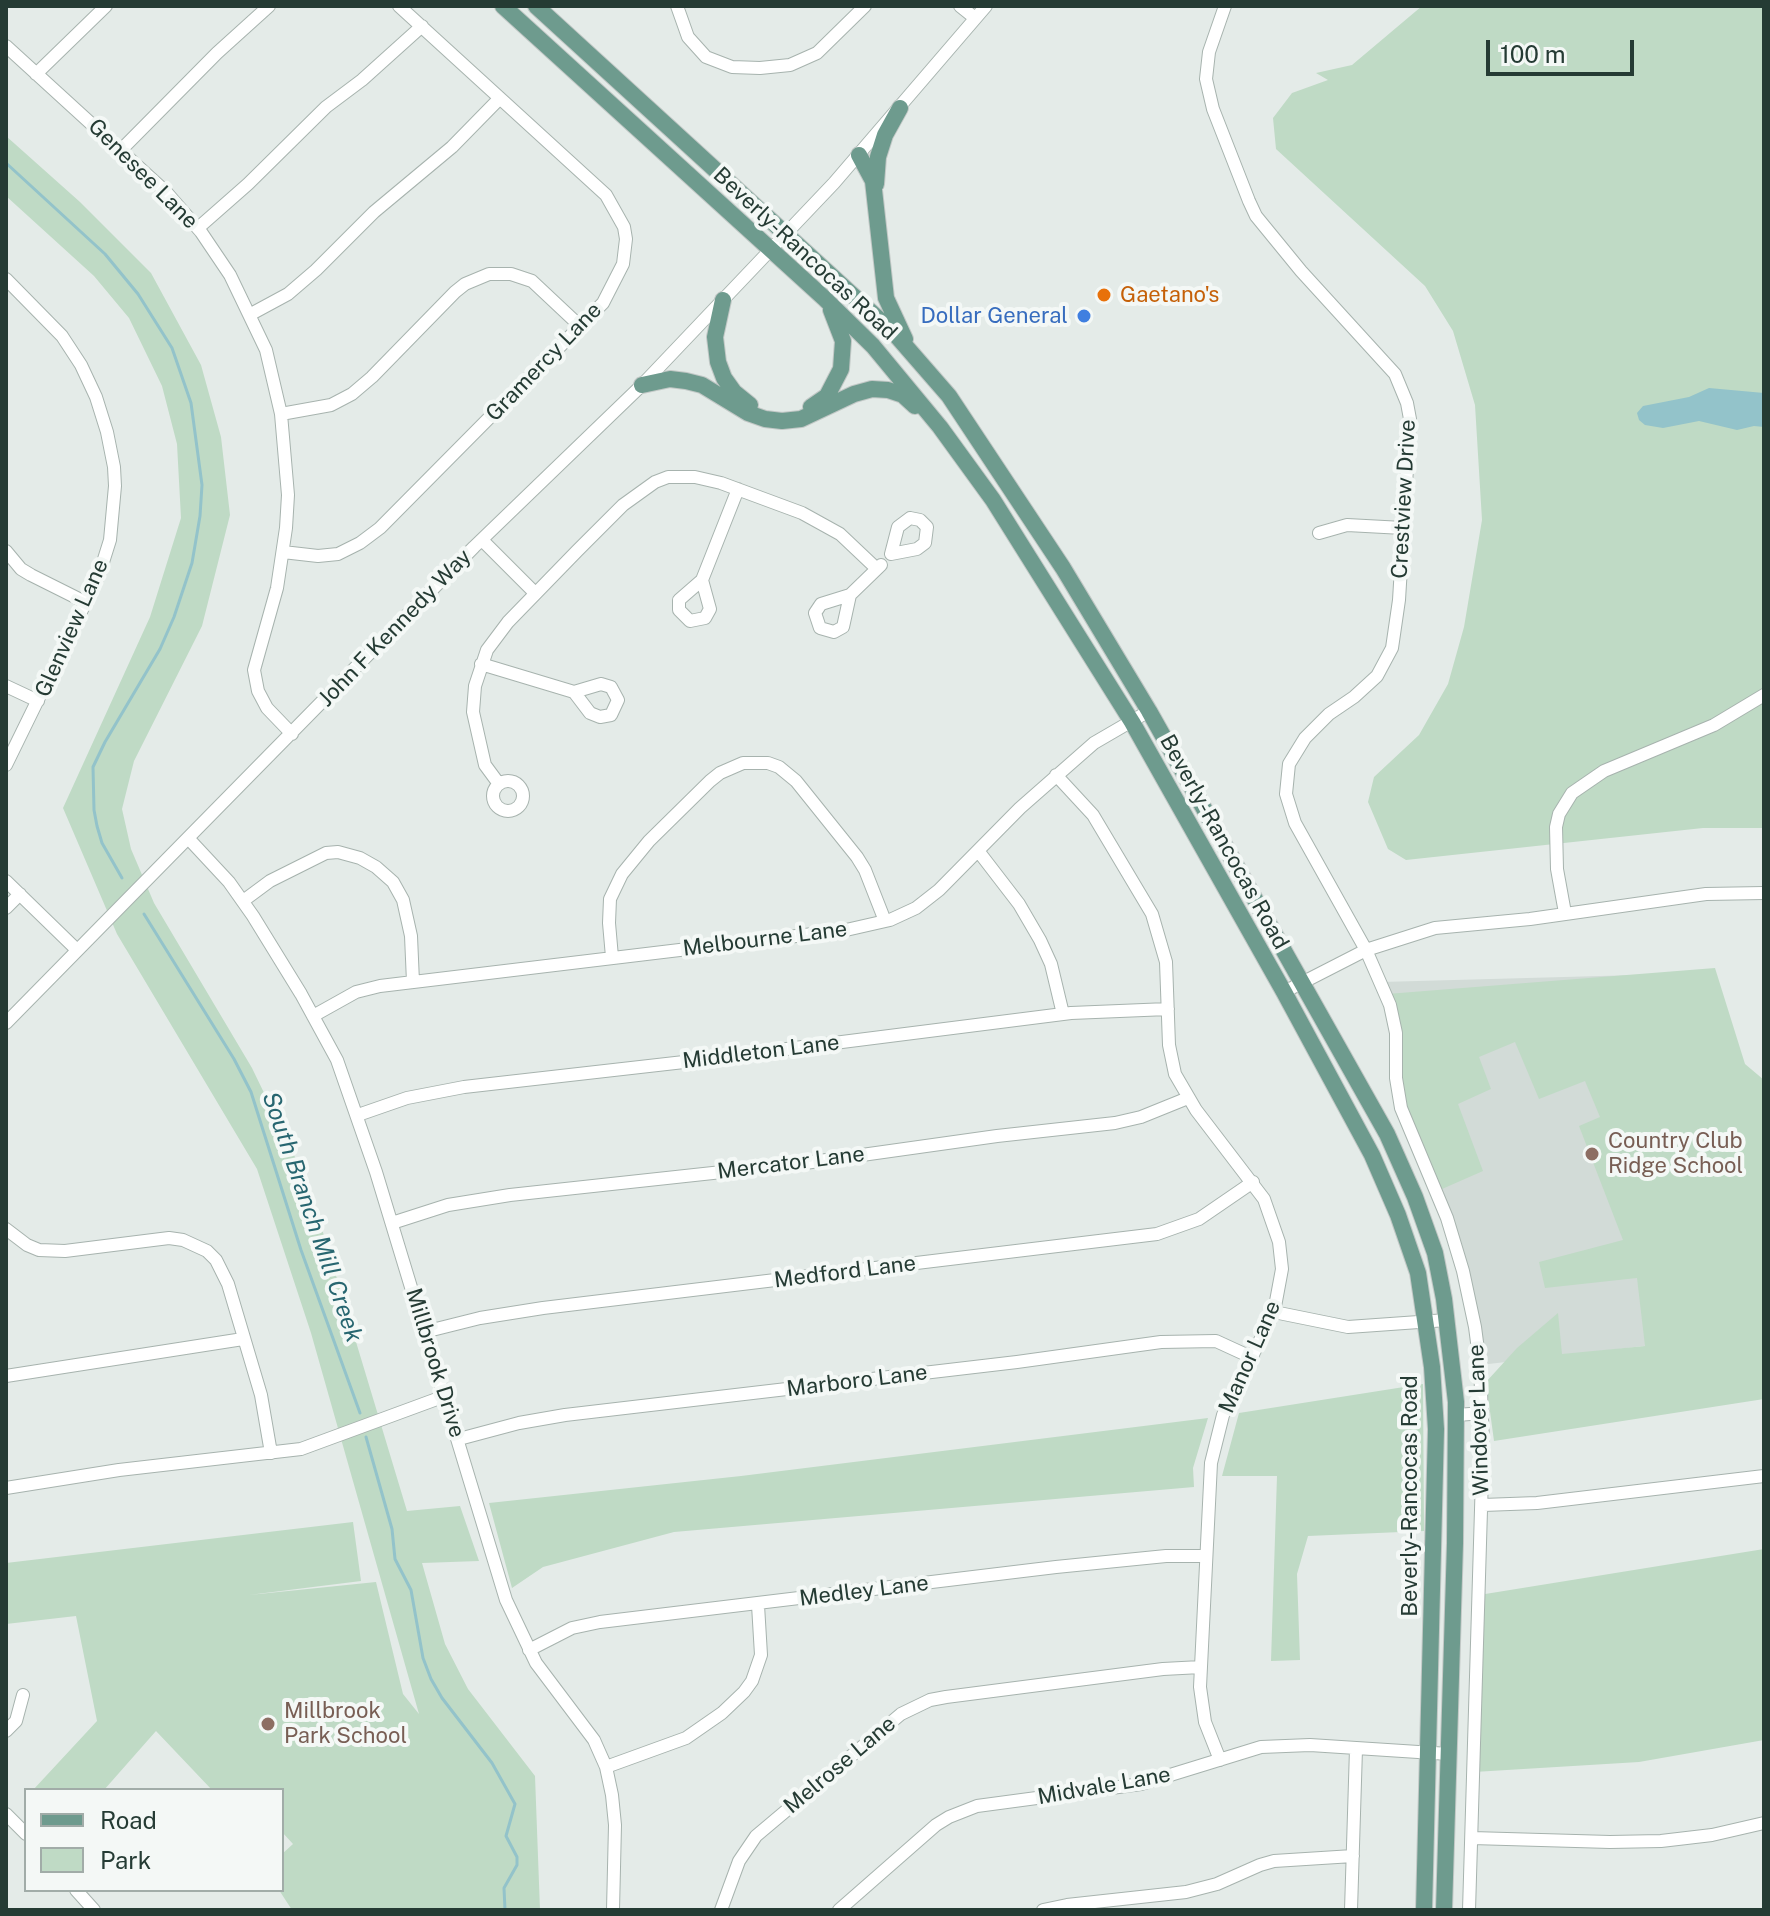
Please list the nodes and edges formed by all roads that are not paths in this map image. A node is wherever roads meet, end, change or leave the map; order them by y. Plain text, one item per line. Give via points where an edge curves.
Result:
1 (106, 6) edge
2 (269, 6) edge
3 (399, 6) edge
4 (503, 6) edge
5 (536, 6) edge
6 (677, 6) edge
7 (865, 6) edge
8 (960, 6) edge
9 (986, 6) edge
10 (1225, 6) edge
11 (975, 18) junction
12 (422, 26) junction
13 (6, 46) edge
14 (36, 74) junction
15 (500, 98) junction
16 (900, 108) junction
17 (121, 150) junction
18 (859, 155) junction
19 (875, 193) junction
20 (198, 228) junction
21 (784, 233) junction
22 (769, 249) junction
23 (11, 283) edge
24 (824, 298) junction
25 (6, 299) edge
26 (723, 300) junction
27 (251, 314) junction
28 (581, 327) junction
29 (913, 355) junction
30 (642, 385) junction
31 (281, 414) junction
32 (940, 427) junction
33 (738, 489) junction
34 (1403, 528) junction
35 (1319, 533) dead end
36 (482, 540) junction
37 (6, 551) edge
38 (283, 552) junction
39 (891, 554) dead end
40 (877, 569) junction
41 (702, 580) dead end
42 (535, 593) junction
43 (850, 595) dead end
44 (87, 603) junction
45 (481, 664) junction
46 (6, 686) edge
47 (574, 692) dead end
48 (1764, 695) edge
49 (38, 701) junction
50 (1149, 711) junction
51 (1132, 722) junction
52 (292, 734) junction
53 (6, 765) edge
54 (1056, 775) junction
55 (499, 784) dead end
56 (188, 838) junction
57 (979, 852) junction
58 (6, 881) edge
59 (1764, 893) edge
60 (20, 894) junction
61 (243, 901) junction
62 (6, 908) edge
63 (1565, 913) junction
64 (885, 921) junction
65 (77, 950) junction
66 (1366, 950) junction
67 (612, 957) junction
68 (413, 982) junction
69 (1303, 982) junction
70 (1284, 992) junction
71 (1168, 1009) junction
72 (1063, 1014) junction
73 (313, 1016) junction
74 (6, 1023) edge
75 (1188, 1098) junction
76 (358, 1115) junction
77 (1253, 1182) junction
78 (392, 1223) junction
79 (6, 1229) edge
80 (1274, 1312) junction
81 (1447, 1320) junction
82 (1426, 1323) junction
83 (424, 1332) junction
84 (243, 1339) junction
85 (1253, 1358) junction
86 (6, 1376) edge
87 (445, 1396) junction
88 (1483, 1413) junction
89 (1457, 1415) junction
90 (459, 1439) junction
91 (271, 1453) junction
92 (1764, 1476) edge
93 (6, 1488) edge
94 (1483, 1505) junction
95 (1206, 1556) junction
96 (758, 1605) junction
97 (529, 1650) junction
98 (1201, 1667) junction
99 (23, 1695) dead end
100 (6, 1731) edge
101 (1356, 1749) junction
102 (1428, 1754) junction
103 (1449, 1754) junction
104 (1220, 1760) junction
105 (606, 1767) junction
106 (6, 1814) edge
107 (1764, 1823) edge
108 (24, 1832) edge
109 (1472, 1838) junction
110 (1353, 1856) junction
111 (78, 1892) edge
112 (94, 1910) edge
113 (613, 1910) edge
114 (721, 1910) edge
115 (839, 1910) edge
116 (1043, 1910) edge
117 (1351, 1910) edge
118 (1424, 1910) edge
119 (1444, 1910) edge
120 (1469, 1910) edge

1 - 14 street
2 - 17 street
3 - 12 street, Gramercy Lane
4 - 22 main road, Beverly-Rancocas Road
5 - 21 main road, Beverly-Rancocas Road
6 - 7 street via 688,37 706,57 732,67 760,68 804,61
8 - 11 street
9 - 11 street, John F Kennedy Way
10 - 34 street, Crestview Drive via 1206,66 1213,109 1256,216 1402,388 1410,435
11 - 16 street, John F Kennedy Way
12 - 15 street, Gramercy Lane
12 - 20 street via 326,107
13 - 14 street, Genesee Lane
14 - 17 street, Genesee Lane
15 - 27 street via 316,270 288,294
15 - 28 street, Gramercy Lane via 606,195 624,227 618,278
16 - 18 street, John F Kennedy Way
16 - 19 main road via 878,157
17 - 20 street, Genesee Lane
18 - 19 main road
18 - 21 street, John F Kennedy Way
19 - 29 main road via 886,298
20 - 27 street, Genesee Lane
21 - 22 street, John F Kennedy Way
21 - 29 main road, Beverly-Rancocas Road
22 - 24 main road, Beverly-Rancocas Road
22 - 26 street, John F Kennedy Way
23 - 25 street
23 - 44 street, Glenview Lane via 62,336 81,365 107,432 114,467 112,523
24 - 26 main road via 843,341 841,369 827,396 814,406 781,414 748,404 724,378 715,337
24 - 32 main road, Beverly-Rancocas Road via 873,346
26 - 30 street, John F Kennedy Way
27 - 31 street, Genesee Lane via 266,350
28 - 31 street via 532,281 489,274 455,292 352,394 331,405
28 - 38 street, Gramercy Lane via 370,536 338,554
29 - 50 main road, Beverly-Rancocas Road via 991,456
30 - 32 main road via 670,379 702,385 748,413 782,421 801,419 854,394 888,390 903,395
30 - 36 street, John F Kennedy Way
31 - 38 street, Genesee Lane via 288,495
32 - 51 main road, Beverly-Rancocas Road via 993,500
33 - 40 street via 828,527
33 - 41 street
33 - 42 street via 695,477 655,482 623,505
34 - 35 street via 1347,525
34 - 66 street, Crestview Drive via 1395,633 1386,662 1305,738 1295,750 1286,779 1295,823
36 - 42 street
36 - 52 street, John F Kennedy Way
37 - 44 street via 21,569
38 - 52 street, Genesee Lane via 254,670 262,700
39 - 40 street
40 - 43 street
42 - 45 street via 500,630
44 - 49 street, Glenview Lane
45 - 47 street
45 - 55 street via 475,726 485,765
46 - 49 street
48 - 63 street via 1714,725 1629,759 1572,793 1556,827 1558,887
49 - 53 street, Glenview Lane
50 - 51 street, Melbourne Lane
50 - 69 main road, Beverly-Rancocas Road
51 - 54 street, Melbourne Lane via 1094,743
51 - 70 main road, Beverly-Rancocas Road
52 - 56 street, John F Kennedy Way
54 - 57 street, Melbourne Lane
54 - 71 street, Manor Lane via 1093,815 1152,914 1166,962
56 - 61 street, Millbrook Drive
56 - 65 street, John F Kennedy Way
57 - 64 street, Melbourne Lane via 928,899
57 - 72 street via 1040,940
58 - 60 street
59 - 63 street via 1706,894
60 - 62 street
60 - 65 street
61 - 68 street via 326,853 360,858 393,882 403,900
61 - 73 street, Millbrook Drive
63 - 66 street via 1435,928
64 - 67 street, Melbourne Lane
64 - 67 street via 857,857 796,781 768,763 743,763 710,781 622,874 610,899
65 - 74 street, John F Kennedy Way
66 - 69 street
66 - 88 street, Windover Lane via 1393,1019 1401,1108 1463,1271
67 - 68 street, Melbourne Lane
68 - 73 street, Melbourne Lane via 368,988
69 - 70 street
69 - 81 main road, Beverly-Rancocas Road via 1387,1134 1415,1197 1435,1253
70 - 82 main road, Beverly-Rancocas Road via 1372,1155 1398,1215 1418,1273
71 - 72 street, Middleton Lane
71 - 75 street, Manor Lane via 1171,1059
72 - 76 street, Middleton Lane via 449,1089
73 - 76 street, Millbrook Drive
75 - 77 street, Manor Lane
75 - 78 street, Mercator Lane via 1115,1123 510,1195 448,1205
76 - 78 street, Millbrook Drive
77 - 80 street, Manor Lane via 1271,1213 1279,1242 1282,1269
77 - 83 street, Medford Lane via 1199,1219 1157,1234 551,1306
78 - 83 street, Millbrook Drive
79 - 84 street via 27,1245 52,1251 169,1238 195,1245 207,1251 223,1272
80 - 82 street via 1348,1327
80 - 85 street, Manor Lane
81 - 82 street
81 - 89 main road, Beverly-Rancocas Road
82 - 102 main road, Beverly-Rancocas Road via 1436,1429
83 - 87 street, Millbrook Drive
84 - 86 street
84 - 91 street via 261,1395
85 - 90 street, Marboro Lane via 1216,1341 1153,1343 565,1415
85 - 95 street, Manor Lane via 1213,1447
87 - 90 street, Millbrook Drive
87 - 91 street via 318,1444
88 - 89 street
88 - 94 street, Windover Lane
89 - 103 main road, Beverly-Rancocas Road
90 - 97 street, Millbrook Drive via 506,1600
91 - 93 street
92 - 94 street
94 - 109 street, Windover Lane
95 - 96 street, Medley Lane via 1056,1567
95 - 98 street, Manor Lane
96 - 97 street, Medley Lane via 585,1625
96 - 105 street via 761,1655 744,1692 686,1738
97 - 105 street, Millbrook Drive via 594,1740
98 - 104 street, Manor Lane via 1202,1711
98 - 114 street, Melrose Lane via 963,1694 915,1707 875,1733 756,1836 739,1861
99 - 100 street via 16,1721
101 - 102 street, Midvale Lane
101 - 104 street, Midvale Lane via 1294,1744 1261,1747
101 - 110 street
102 - 103 street, Midvale Lane
102 - 118 main road, Beverly-Rancocas Road
103 - 119 main road, Beverly-Rancocas Road
104 - 115 street, Midvale Lane via 1141,1784 962,1811 925,1834
105 - 113 street, Millbrook Drive via 615,1825
106 - 108 street
107 - 109 street via 1661,1841
109 - 120 street, Windover Lane
110 - 116 street via 1274,1861 1186,1892
110 - 117 street
111 - 112 street

